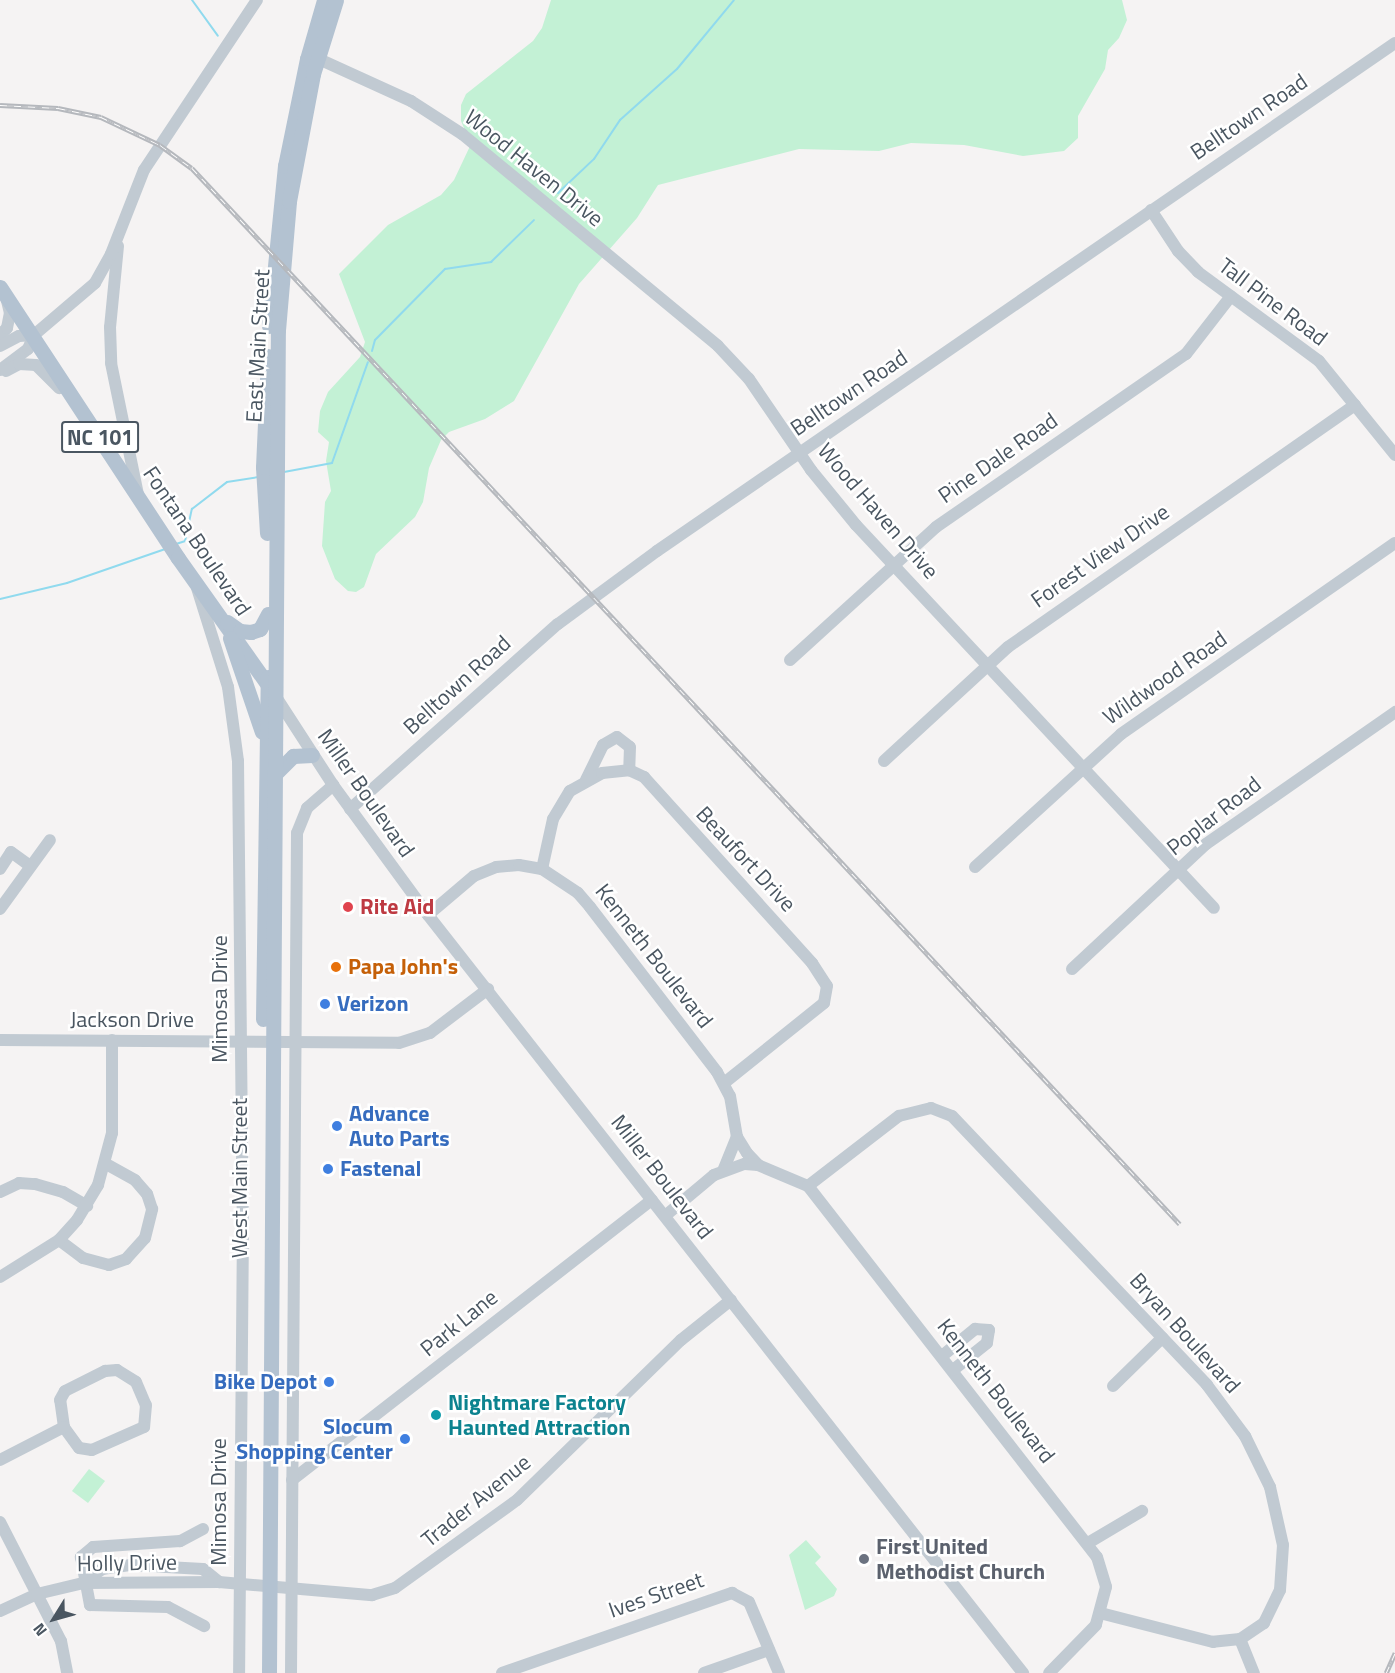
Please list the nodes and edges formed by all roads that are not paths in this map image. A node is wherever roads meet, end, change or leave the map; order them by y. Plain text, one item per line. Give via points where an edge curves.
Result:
1 (257, 0) edge
2 (324, 0) edge
3 (336, 0) edge
4 (1395, 43) edge
5 (313, 57) junction
6 (1151, 210) junction
7 (120, 230) junction
8 (2, 290) edge
9 (1232, 296) junction
10 (0, 335) edge
11 (34, 335) junction
12 (0, 346) edge
13 (0, 370) edge
14 (1355, 405) junction
15 (107, 448) junction
16 (799, 452) junction
17 (1395, 455) edge
18 (270, 472) junction
19 (139, 498) junction
20 (1395, 543) edge
21 (892, 563) junction
22 (195, 582) junction
23 (268, 614) junction
24 (223, 619) junction
25 (790, 660) dead end
26 (987, 666) junction
27 (268, 684) junction
28 (278, 700) junction
29 (1395, 712) edge
30 (266, 743) junction
31 (312, 755) junction
32 (884, 761) dead end
33 (1082, 767) junction
34 (629, 770) junction
35 (277, 772) junction
36 (586, 780) junction
37 (333, 785) junction
38 (350, 809) junction
39 (50, 840) dead end
40 (30, 866) junction
41 (975, 867) dead end
42 (0, 869) edge
43 (542, 869) junction
44 (1178, 870) junction
45 (1214, 908) dead end
46 (0, 909) edge
47 (428, 915) junction
48 (1072, 969) dead end
49 (488, 988) junction
50 (0, 1040) edge
51 (112, 1040) junction
52 (240, 1044) junction
53 (268, 1045) junction
54 (297, 1045) junction
55 (724, 1083) junction
56 (736, 1137) junction
57 (106, 1164) junction
58 (758, 1165) junction
59 (723, 1171) junction
60 (808, 1186) junction
61 (0, 1192) edge
62 (652, 1200) junction
63 (87, 1206) junction
64 (665, 1216) junction
65 (59, 1240) junction
66 (0, 1277) edge
67 (731, 1300) junction
68 (1162, 1338) junction
69 (942, 1356) junction
70 (953, 1370) junction
71 (1113, 1386) dead end
72 (64, 1427) junction
73 (0, 1460) edge
74 (292, 1480) junction
75 (1142, 1511) dead end
76 (0, 1522) edge
77 (203, 1529) dead end
78 (1088, 1543) junction
79 (219, 1582) junction
80 (83, 1583) junction
81 (239, 1583) junction
82 (265, 1585) junction
83 (292, 1586) junction
84 (37, 1593) junction
85 (0, 1611) edge
86 (1100, 1613) junction
87 (204, 1626) dead end
88 (1240, 1639) junction
89 (770, 1650) junction
90 (67, 1673) edge
91 (239, 1673) edge
92 (260, 1673) edge
93 (269, 1673) edge
94 (291, 1673) edge
95 (502, 1673) edge
96 (704, 1673) edge
97 (779, 1673) edge
98 (1023, 1673) edge
99 (1049, 1673) edge
100 (1254, 1673) edge

1 - 7 street via 144,170
2 - 5 main road, East Main Street
3 - 5 main road, East Main Street
4 - 6 street, Belltown Road
5 - 16 street, Wood Haven Drive via 411,101 475,144 718,346 749,379
5 - 18 main road, East Main Street via 290,201
6 - 9 street, Tall Pine Road via 1187,261
6 - 16 street, Belltown Road
7 - 11 street via 95,283
7 - 19 street via 111,363
8 - 10 street via 10,313
8 - 11 main road, Fontana Boulevard / NC 101
9 - 14 street, Tall Pine Road via 1311,354
9 - 21 street, Pine Dale Road via 1203,337 1176,362 936,527
11 - 12 street via 20,336
11 - 13 street via 28,349
11 - 15 main road, Fontana Boulevard / NC 101
13 - 15 street via 19,364 36,365 53,379 89,432
14 - 17 street, Tall Pine Road
14 - 26 street, Forest View Drive via 1041,623
15 - 19 main road, Fontana Boulevard / NC 101
16 - 21 street, Wood Haven Drive via 846,513
16 - 38 street, Belltown Road via 558,624
18 - 23 main road, East Main Street
18 - 28 main road, East Main Street
19 - 22 main road, Fontana Boulevard / NC 101
20 - 33 street, Wildwood Road via 1121,734
21 - 25 street, Pine Dale Road
21 - 26 street, Wood Haven Drive
22 - 24 main road, Fontana Boulevard / NC 101
22 - 52 street, Mimosa Drive via 228,687 237,735
23 - 24 main road via 260,629 251,632 240,631
23 - 27 main road, East Main Street
24 - 27 main road, Fontana Boulevard / NC 101
24 - 30 main road
26 - 32 street, Forest View Drive
26 - 33 street, Wood Haven Drive
27 - 28 main road, Fontana Boulevard / NC 101
27 - 30 main road, West Main Street
28 - 31 street, Miller Boulevard
28 - 35 main road, West Main Street
29 - 44 street, Poplar Road via 1225,829
30 - 53 main road, West Main Street
31 - 35 main road via 293,756
31 - 37 street, Miller Boulevard
33 - 41 street, Wildwood Road
33 - 44 street, Wood Haven Drive
34 - 36 street via 609,771
34 - 36 street via 630,747 617,737 603,745
34 - 55 street, Beaufort Drive via 644,777 812,963 827,986 818,1010
35 - 53 main road, West Main Street
36 - 43 street via 570,791 558,807
37 - 38 street, Miller Boulevard
37 - 54 street via 307,808 297,833
38 - 47 street, Miller Boulevard
39 - 40 street
40 - 42 street via 10,852
40 - 46 street
43 - 47 street, Kenneth Boulevard via 519,865 485,871 463,883
43 - 55 street, Kenneth Boulevard via 590,906
44 - 45 street, Wood Haven Drive
44 - 48 street, Poplar Road
47 - 49 street, Miller Boulevard
49 - 54 street, Jackson Drive via 445,1023 409,1041
49 - 62 street, Miller Boulevard
50 - 51 street, Jackson Drive
51 - 52 street, Jackson Drive
51 - 57 street via 113,1126
52 - 53 street, Jackson Drive
52 - 81 street, Mimosa Drive via 243,1226
53 - 54 street, Jackson Drive
53 - 82 main road, West Main Street
54 - 74 street
55 - 56 street, Kenneth Boulevard via 730,1096
56 - 58 street, Kenneth Boulevard
56 - 59 street
57 - 63 street
57 - 65 street via 135,1180 147,1194 152,1209 146,1238 126,1259 110,1264 82,1258
58 - 59 street
58 - 60 street, Kenneth Boulevard
59 - 64 street via 705,1181
60 - 68 street, Bryan Boulevard via 899,1116 920,1108 942,1111 970,1132
60 - 69 street, Kenneth Boulevard
61 - 63 street via 19,1183 35,1184 63,1192
62 - 64 street, Miller Boulevard
62 - 74 street, Park Lane
63 - 65 street
64 - 67 street, Miller Boulevard
65 - 66 street
67 - 83 street, Trader Avenue via 681,1340 517,1500 406,1582 372,1595
67 - 98 street, Miller Boulevard
68 - 71 street
68 - 88 street, Bryan Boulevard via 1215,1394 1245,1436 1266,1476 1277,1510 1283,1557 1280,1590 1264,1623
69 - 70 street, Kenneth Boulevard
69 - 70 street via 975,1329 989,1330 987,1344
70 - 78 street, Kenneth Boulevard
72 - 72 street via 71,1440 86,1449 136,1433 144,1427 146,1412 136,1382 125,1373 105,1371 64,1391 60,1400
72 - 73 street
74 - 83 street
75 - 78 street
76 - 84 street
77 - 80 street via 180,1541 85,1550 81,1557
78 - 86 street, Kenneth Boulevard via 1097,1557 1106,1587
79 - 80 street, Holly Drive
79 - 80 street via 203,1569 130,1565 102,1569
79 - 81 street, Holly Drive
80 - 84 street, Holly Drive
80 - 87 street via 86,1600 94,1607 168,1607
81 - 82 street, Holly Drive
81 - 91 street, Mimosa Drive
82 - 83 street, Trader Avenue
82 - 92 main road, West Main Street
82 - 93 main road, West Main Street
83 - 94 street
84 - 85 street, Holly Drive
84 - 90 street via 61,1641
86 - 88 street via 1204,1641
86 - 99 street, Kenneth Boulevard via 1084,1641
88 - 100 street
89 - 95 street, Ives Street via 749,1602 732,1593
89 - 96 street
89 - 97 street, Ives Street

